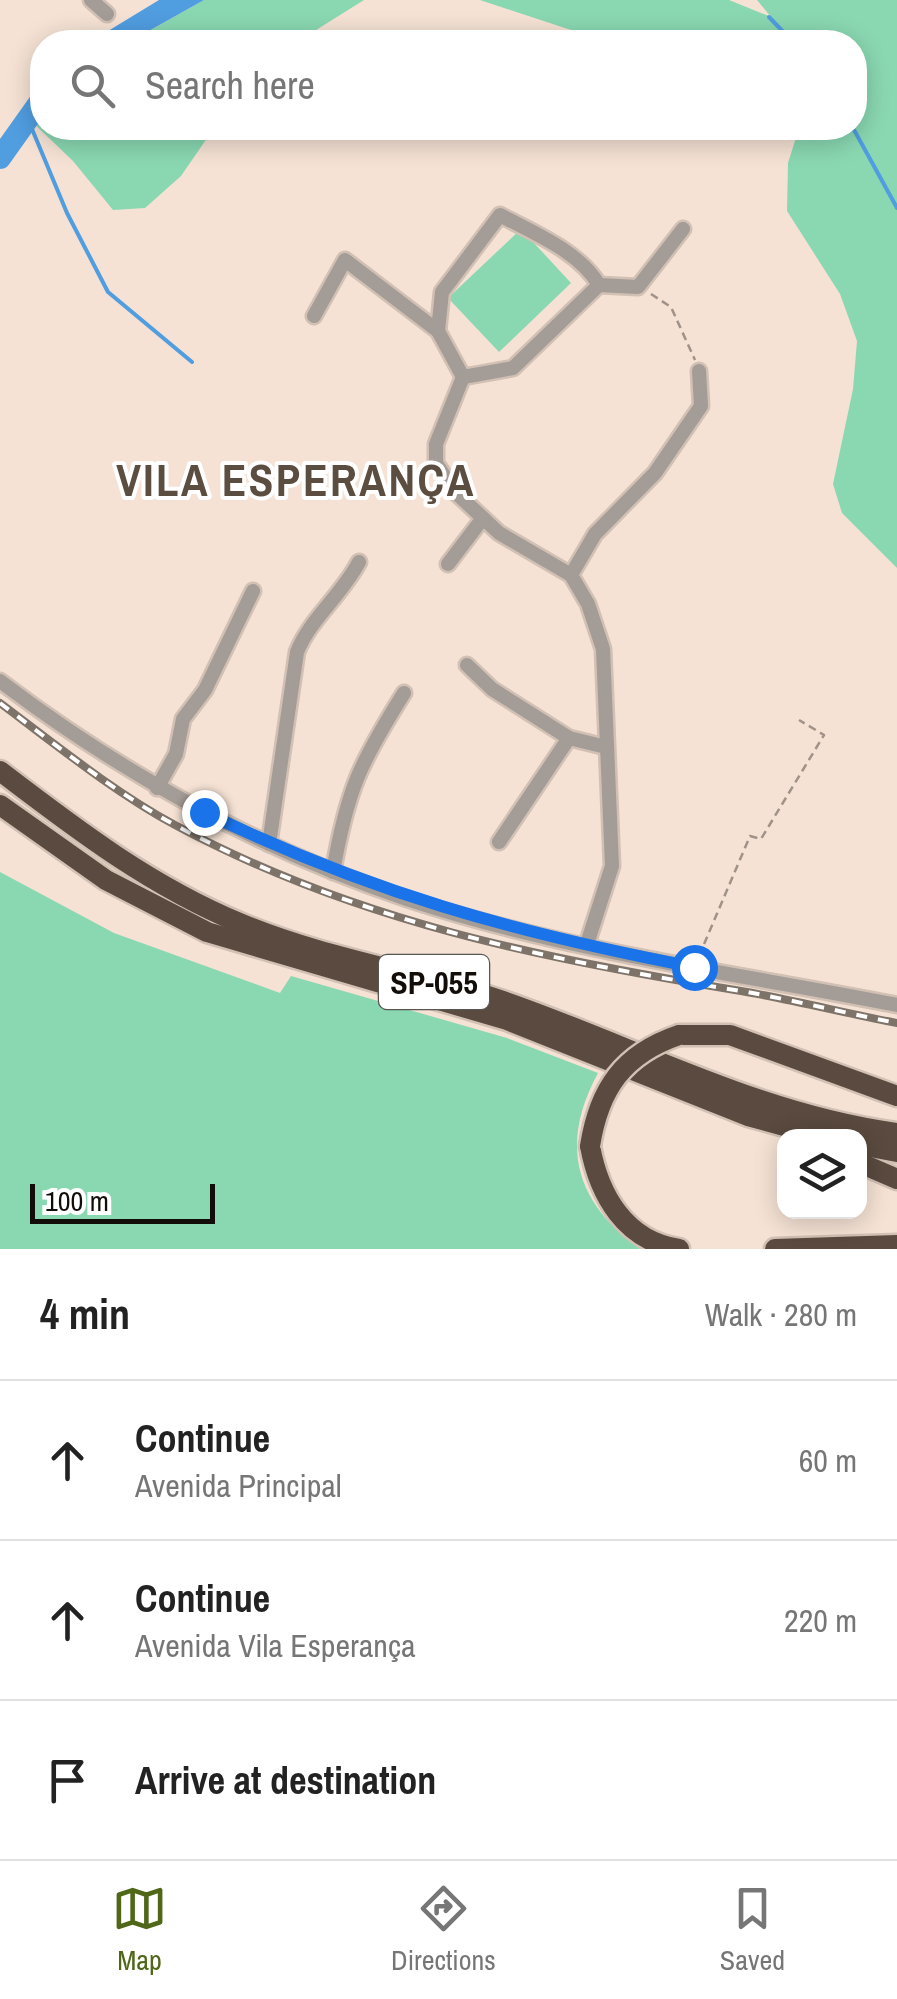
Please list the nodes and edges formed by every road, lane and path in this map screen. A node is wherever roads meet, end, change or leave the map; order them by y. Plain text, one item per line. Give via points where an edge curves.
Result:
1 (91, 0) edge
2 (107, 14) dead end
3 (683, 229) dead end
4 (598, 285) junction
5 (638, 287) junction
6 (314, 316) dead end
7 (438, 331) junction
8 (699, 371) joint
9 (463, 377) junction
10 (482, 518) junction
11 (359, 562) dead end
12 (448, 564) dead end
13 (571, 575) junction
14 (252, 591) dead end
15 (467, 665) dead end
16 (0, 681) edge
17 (404, 693) dead end
18 (799, 720) dead end
19 (569, 738) junction
20 (606, 747) junction
21 (0, 771) edge
22 (157, 788) junction
23 (0, 805) edge
24 (498, 842) dead end
25 (270, 844) junction
26 (332, 872) junction
27 (587, 944) junction
28 (694, 967) junction
29 (897, 1005) edge
30 (897, 1096) edge
31 (748, 1116) junction
32 (780, 1129) edge
33 (796, 1129) edge
34 (897, 1133) edge
35 (867, 1146) edge
36 (897, 1152) edge
37 (867, 1166) edge
38 (897, 1179) edge
39 (897, 1245) edge
40 (679, 1249) edge
41 (774, 1249) edge

1 - 2 street
3 - 5 street
4 - 5 street
4 - 7 street via 556,245 500,215 442,292
4 - 9 street via 513,368
5 - 8 path via 671,306
6 - 7 street via 345,260
7 - 9 street
8 - 13 street via 701,406 655,473 595,534
9 - 10 street via 436,444 436,464
10 - 12 street
10 - 13 street
11 - 25 street via 297,652
13 - 20 street via 603,649
14 - 22 street via 205,690 183,719 176,754
15 - 19 street via 492,690
16 - 22 street
17 - 26 street via 362,760 344,805
18 - 28 path via 824,734 761,839 750,836
19 - 20 street
19 - 24 street
20 - 27 street via 612,866
21 - 34 highway, SP-055 via 114,857 244,925 501,1000 765,1104
22 - 25 street
23 - 31 highway, SP-055 via 106,880 207,932 508,1020
25 - 26 street
26 - 27 street via 410,900
27 - 28 street
28 - 29 street
30 - 40 highway, bridge via 730,1035 679,1035 643,1050 604,1091 595,1112 592,1157 601,1190 618,1216 640,1234
31 - 32 highway
31 - 33 highway, SP-055
35 - 36 highway
37 - 38 highway
39 - 41 highway

